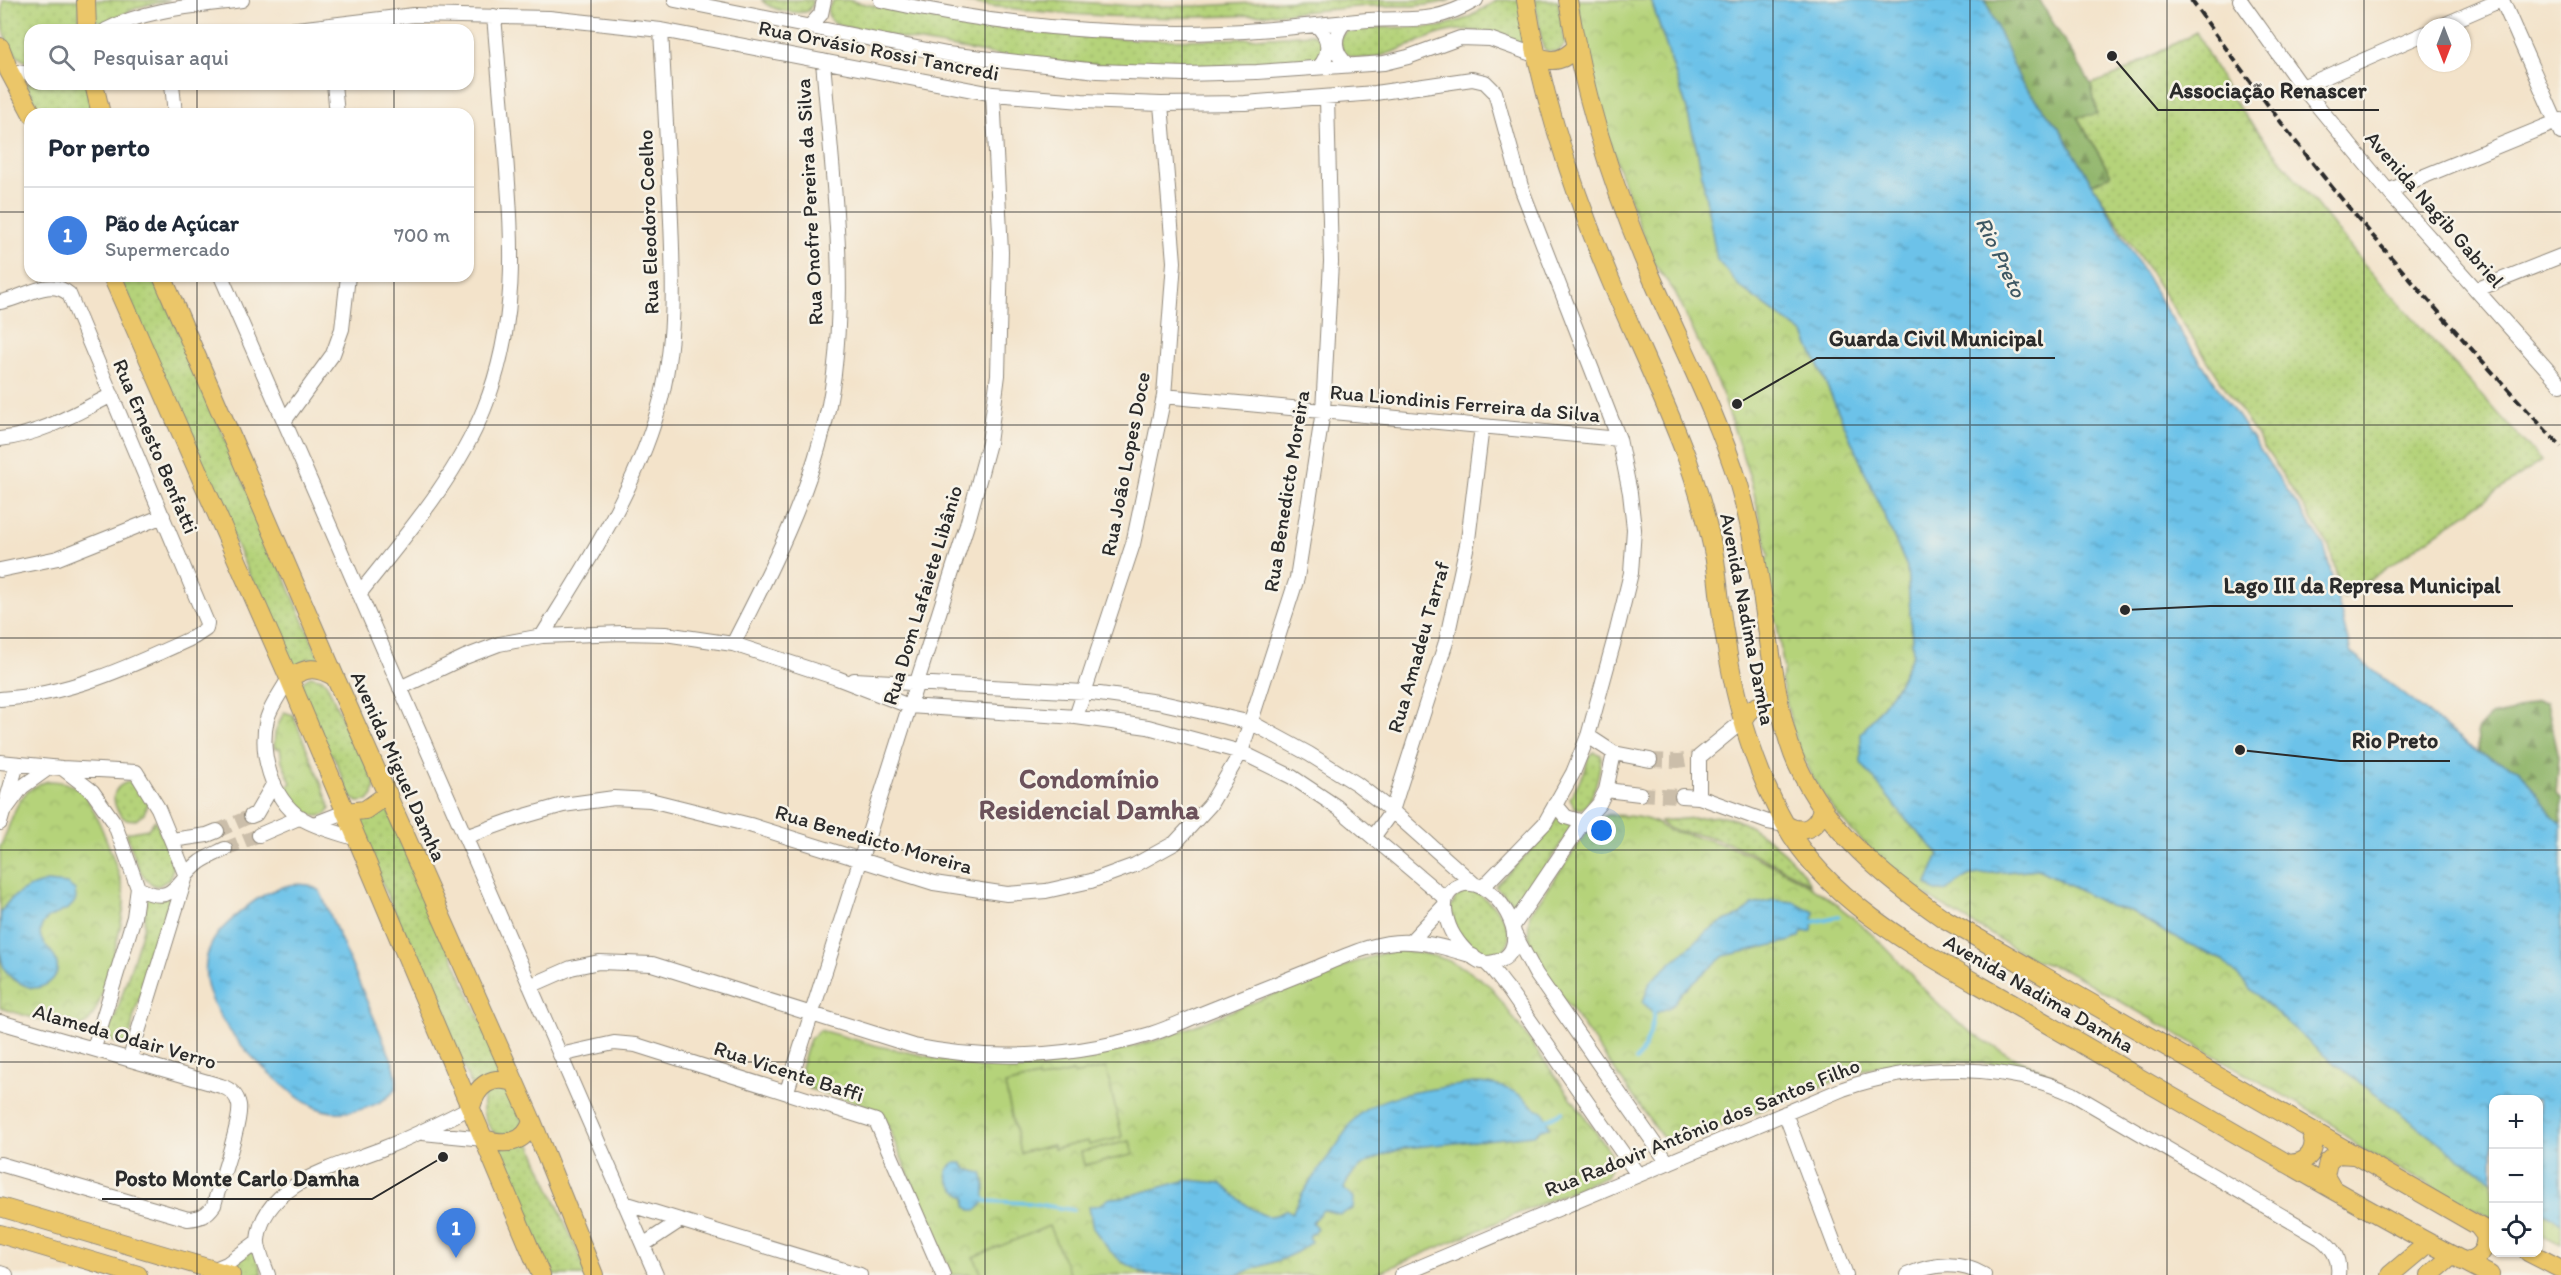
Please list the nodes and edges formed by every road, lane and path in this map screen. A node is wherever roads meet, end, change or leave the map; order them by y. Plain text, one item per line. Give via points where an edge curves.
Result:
1 (86, 0) edge
2 (242, 0) edge
3 (675, 0) edge
4 (751, 0) edge
5 (824, 0) edge
6 (881, 0) edge
7 (1476, 0) edge
8 (1526, 0) edge
9 (1568, 0) edge
10 (2240, 0) edge
11 (2502, 0) edge
12 (494, 16) junction
13 (758, 16) junction
14 (2460, 18) edge
15 (1345, 22) junction
16 (87, 24) edge
17 (121, 24) edge
18 (351, 24) edge
19 (1316, 25) junction
20 (810, 26) junction
21 (661, 30) junction
22 (2417, 37) edge
23 (1576, 46) junction
24 (0, 47) edge
25 (1537, 56) junction
26 (823, 61) junction
27 (1348, 65) junction
28 (1318, 67) junction
29 (9, 71) junction
30 (24, 73) edge
31 (2302, 87) junction
32 (95, 90) edge
33 (173, 90) edge
34 (335, 90) edge
35 (993, 94) junction
36 (1327, 98) junction
37 (1161, 104) junction
38 (29, 108) edge
39 (100, 108) edge
40 (174, 108) edge
41 (336, 108) edge
42 (2559, 125) edge
43 (2388, 190) junction
44 (2561, 256) edge
45 (115, 282) edge
46 (165, 282) edge
47 (224, 282) edge
48 (347, 282) edge
49 (2478, 289) junction
50 (0, 302) edge
51 (2561, 385) edge
52 (112, 395) junction
53 (1164, 396) junction
54 (1323, 411) junction
55 (285, 420) junction
56 (1482, 426) junction
57 (0, 439) edge
58 (1619, 439) junction
59 (163, 516) junction
60 (0, 570) edge
61 (359, 594) junction
62 (543, 636) junction
63 (733, 644) junction
64 (335, 677) junction
65 (289, 678) junction
66 (837, 678) junction
67 (916, 685) junction
68 (400, 688) junction
69 (1085, 693) junction
70 (0, 699) edge
71 (909, 706) junction
72 (1781, 712) junction
73 (1076, 717) junction
74 (1743, 720) junction
75 (1252, 723) junction
76 (1588, 736) junction
77 (1241, 752) junction
78 (1614, 753) junction
79 (1650, 760) tunnel mouth
80 (0, 762) edge
81 (17, 764) junction
82 (56, 768) junction
83 (274, 783) junction
84 (1606, 790) junction
85 (388, 794) junction
86 (1640, 794) tunnel mouth
87 (1682, 796) tunnel mouth
88 (1699, 797) junction
89 (1555, 804) junction
90 (1822, 806) junction
91 (1392, 811) junction
92 (345, 812) junction
93 (3, 817) edge
94 (301, 817) junction
95 (1582, 822) junction
96 (314, 824) junction
97 (1786, 825) junction
98 (217, 831) tunnel mouth
99 (1374, 836) junction
100 (465, 837) junction
101 (357, 839) junction
102 (172, 840) junction
103 (225, 849) tunnel mouth
104 (860, 860) junction
105 (186, 876) junction
106 (1479, 886) junction
107 (138, 888) junction
108 (1445, 902) junction
109 (1513, 929) junction
110 (1410, 942) junction
111 (1473, 956) junction
112 (1486, 963) junction
113 (530, 986) junction
114 (810, 1014) junction
115 (0, 1022) edge
116 (94, 1048) junction
117 (560, 1056) junction
118 (130, 1058) junction
119 (514, 1082) junction
120 (787, 1091) junction
121 (471, 1107) junction
122 (1785, 1113) junction
123 (532, 1121) junction
124 (2310, 1130) junction
125 (423, 1133) junction
126 (484, 1139) junction
127 (2354, 1155) junction
128 (2286, 1162) junction
129 (1668, 1163) junction
130 (0, 1164) edge
131 (1638, 1175) junction
132 (2332, 1188) junction
133 (624, 1203) junction
134 (0, 1207) edge
135 (681, 1220) junction
136 (2486, 1231) edge
137 (0, 1234) edge
138 (257, 1242) junction
139 (2428, 1243) junction
140 (643, 1245) junction
141 (2538, 1257) edge
142 (2457, 1258) junction
143 (1434, 1262) junction
144 (2561, 1269) edge
145 (212, 1270) junction
146 (0, 1273) edge
147 (1977, 1273) edge
148 (6, 1275) edge
149 (138, 1275) edge
150 (231, 1275) edge
151 (268, 1275) edge
152 (542, 1275) edge
153 (594, 1275) edge
154 (656, 1275) edge
155 (860, 1275) edge
156 (943, 1275) edge
157 (1401, 1275) edge
158 (1440, 1275) edge
159 (1846, 1275) edge
160 (1907, 1275) edge
161 (2338, 1275) edge
162 (2390, 1275) edge
163 (2430, 1275) edge
164 (2490, 1275) edge

1 - 16 main road
2 - 17 street via 170,9
3 - 13 street
4 - 13 street
5 - 20 street via 821,14
6 - 19 street via 1014,23 1096,30 1180,33
7 - 15 street via 1426,20
8 - 25 main road, Avenida Nadima Damha
9 - 23 main road, Avenida Nadima Damha
10 - 31 street, Avenida Nagib Gabriel
11 - 14 street
11 - 42 street
12 - 18 street, Rua Orvásio Rossi Tancredi via 414,15
12 - 21 street, Rua Orvásio Rossi Tancredi
12 - 61 street via 513,238 512,289 503,349 483,410 453,468
13 - 20 street
15 - 19 street
15 - 27 street via 1335,45
19 - 28 street via 1325,34 1328,47
20 - 28 street via 947,54 1097,71 1184,74
21 - 26 street, Rua Orvásio Rossi Tancredi
21 - 62 street, Rua Eleodoro Coelho via 674,287 667,367 658,409 620,507
22 - 31 street
23 - 25 main road via 1559,60
23 - 72 main road, Avenida Nadima Damha via 1594,121 1624,210 1717,425 1739,486
24 - 29 main road
25 - 27 street via 1490,39 1460,38 1396,60
25 - 74 main road, Avenida Nadima Damha via 1556,131 1586,217 1688,462 1710,537 1725,639
26 - 35 street, Rua Orvásio Rossi Tancredi
26 - 63 street, Rua Onofre Pereira da Silva via 839,278 834,375 816,456 800,502 767,580
27 - 28 street
29 - 30 street
29 - 38 main road
31 - 43 street, Avenida Nagib Gabriel
32 - 39 main road
33 - 40 street
34 - 41 street
35 - 37 street, Rua Orvásio Rossi Tancredi
35 - 67 street, Rua Dom Lafaiete Libânio via 1001,252 998,375 989,443
36 - 37 street, Rua Orvásio Rossi Tancredi
36 - 54 street, Rua Benedicto Moreira via 1331,262
36 - 58 street, Rua Orvásio Rossi Tancredi via 1479,79 1494,92 1522,190
37 - 53 street, Rua João Lopes Doce via 1174,262
42 - 43 street
43 - 49 street, Avenida Nagib Gabriel
44 - 49 street
45 - 65 main road
46 - 64 main road, Avenida Miguel Damha
47 - 55 street
48 - 55 street via 342,330 333,354
49 - 51 street, Avenida Nagib Gabriel
50 - 52 street, Rua Ernesto Benfatti via 48,286 69,294
52 - 57 street via 49,426
52 - 59 street, Rua Ernesto Benfatti
53 - 54 street, Rua Liondinis Ferreira da Silva
53 - 69 street, Rua João Lopes Doce via 1133,544
54 - 56 street, Rua Liondinis Ferreira da Silva
54 - 75 street, Rua Benedicto Moreira via 1297,578
55 - 61 street
56 - 58 street, Rua Liondinis Ferreira da Silva
56 - 91 street, Rua Amadeu Tarraf via 1468,540 1446,642
58 - 76 street via 1634,529 1631,573
59 - 60 street via 58,558
59 - 70 street, Rua Ernesto Benfatti via 205,615 206,629 108,676 53,692
61 - 68 street
62 - 63 street via 665,634
62 - 68 street via 499,644
63 - 66 street
64 - 65 main road via 314,667
64 - 85 main road, Avenida Miguel Damha
65 - 83 street via 268,717 264,739
65 - 92 main road
66 - 67 street
66 - 71 street
67 - 69 street
67 - 71 street, Rua Dom Lafaiete Libânio
68 - 100 street
69 - 73 street, Rua João Lopes Doce
69 - 75 street via 1158,702
71 - 73 street
71 - 104 street, Rua Dom Lafaiete Libânio
72 - 74 main road via 1759,705
72 - 90 main road, Avenida Nadima Damha via 1798,765
73 - 77 street via 1148,727
74 - 88 street via 1699,757
74 - 97 main road, Avenida Nadima Damha
75 - 77 street, Rua Benedicto Moreira
75 - 91 street via 1357,784
76 - 78 street
76 - 89 street via 1574,773
77 - 99 street via 1292,777
77 - 104 street, Rua Benedicto Moreira via 1210,805 1175,843 1135,865 1091,881 1007,894 934,883
78 - 79 street
78 - 84 street
80 - 81 street
81 - 82 street
81 - 93 street
82 - 93 street via 22,787
82 - 102 street via 136,772
82 - 107 street via 92,791 114,822
83 - 94 street via 286,803
83 - 94 street via 254,815 262,834
84 - 86 street
84 - 95 street
85 - 92 main road via 365,810
85 - 119 main road, Avenida Miguel Damha
87 - 88 street
88 - 97 street
89 - 95 street via 1566,817
89 - 106 street via 1545,823
90 - 97 main road via 1819,819 1810,827 1800,830
90 - 124 main road, Avenida Nadima Damha via 1867,859 1943,918
91 - 99 street, Rua Amadeu Tarraf
91 - 106 street
92 - 96 street
92 - 101 main road
94 - 96 street
95 - 109 street
96 - 101 street
97 - 128 main road, Avenida Nadima Damha via 1832,881 1918,949
98 - 102 street
99 - 108 street
100 - 104 street, Rua Benedicto Moreira via 563,805 614,798 650,800 750,825
100 - 113 street
101 - 121 main road
102 - 105 street
103 - 105 street via 199,863
104 - 114 street, Rua Dom Lafaiete Libânio
105 - 107 street via 180,885 159,895
105 - 118 street
106 - 108 street via 1461,885 1449,893
106 - 109 street via 1495,897
107 - 116 street via 134,917
108 - 110 street
108 - 111 street via 1452,933
109 - 112 street via 1512,951 1505,959
109 - 129 street via 1536,974
110 - 111 street
110 - 114 street via 1380,944 1154,1033 1091,1049 1002,1056 953,1054
111 - 112 street
112 - 131 street
113 - 114 street via 571,968 599,962 652,964
113 - 117 street
114 - 120 street, Rua Dom Lafaiete Libânio
115 - 116 street, Alameda Odair Verro
116 - 118 street, Alameda Odair Verro
117 - 120 street, Rua Vicente Baffi via 614,1043 636,1045
117 - 133 street
118 - 130 street, Alameda Odair Verro via 231,1089 236,1095 239,1112 214,1205 207,1214 198,1218 179,1217
119 - 121 main road via 495,1080 484,1085 475,1093
119 - 123 main road, Avenida Miguel Damha
120 - 156 street, Rua Vicente Baffi via 876,1121
121 - 125 street
121 - 126 main road
122 - 129 street, Rua Radovir Antônio dos Santos Filho
122 - 159 street
122 - 161 street, Rua Radovir Antônio dos Santos Filho via 1865,1081 1899,1074 1975,1071 2047,1083 2090,1103 2320,1238 2334,1250
123 - 126 main road via 528,1131 515,1142 502,1144
123 - 153 main road, Avenida Miguel Damha
124 - 127 main road, Avenida Nadima Damha
124 - 128 main road via 2314,1146 2310,1156 2297,1163
125 - 126 street
125 - 138 street via 294,1185 269,1211
126 - 152 main road
127 - 132 main road via 2337,1154 2328,1162 2325,1176
127 - 136 main road, Avenida Nadima Damha
128 - 132 main road, Avenida Nadima Damha
129 - 131 street, Rua Radovir Antônio dos Santos Filho
131 - 143 street, Rua Radovir Antônio dos Santos Filho
132 - 139 main road, Avenida Nadima Damha
133 - 135 street
133 - 140 street
134 - 145 main road
135 - 140 street
135 - 155 street
136 - 142 main road via 2482,1252 2476,1258
137 - 149 main road
138 - 145 street
138 - 151 street
139 - 142 main road, Avenida Nadima Damha
139 - 162 main road
140 - 154 street
141 - 144 main road
142 - 163 main road
142 - 164 main road, Avenida Nadima Damha
143 - 157 street, Rua Radovir Antônio dos Santos Filho
143 - 158 street
145 - 150 main road
146 - 148 street
147 - 160 street via 1946,1265

